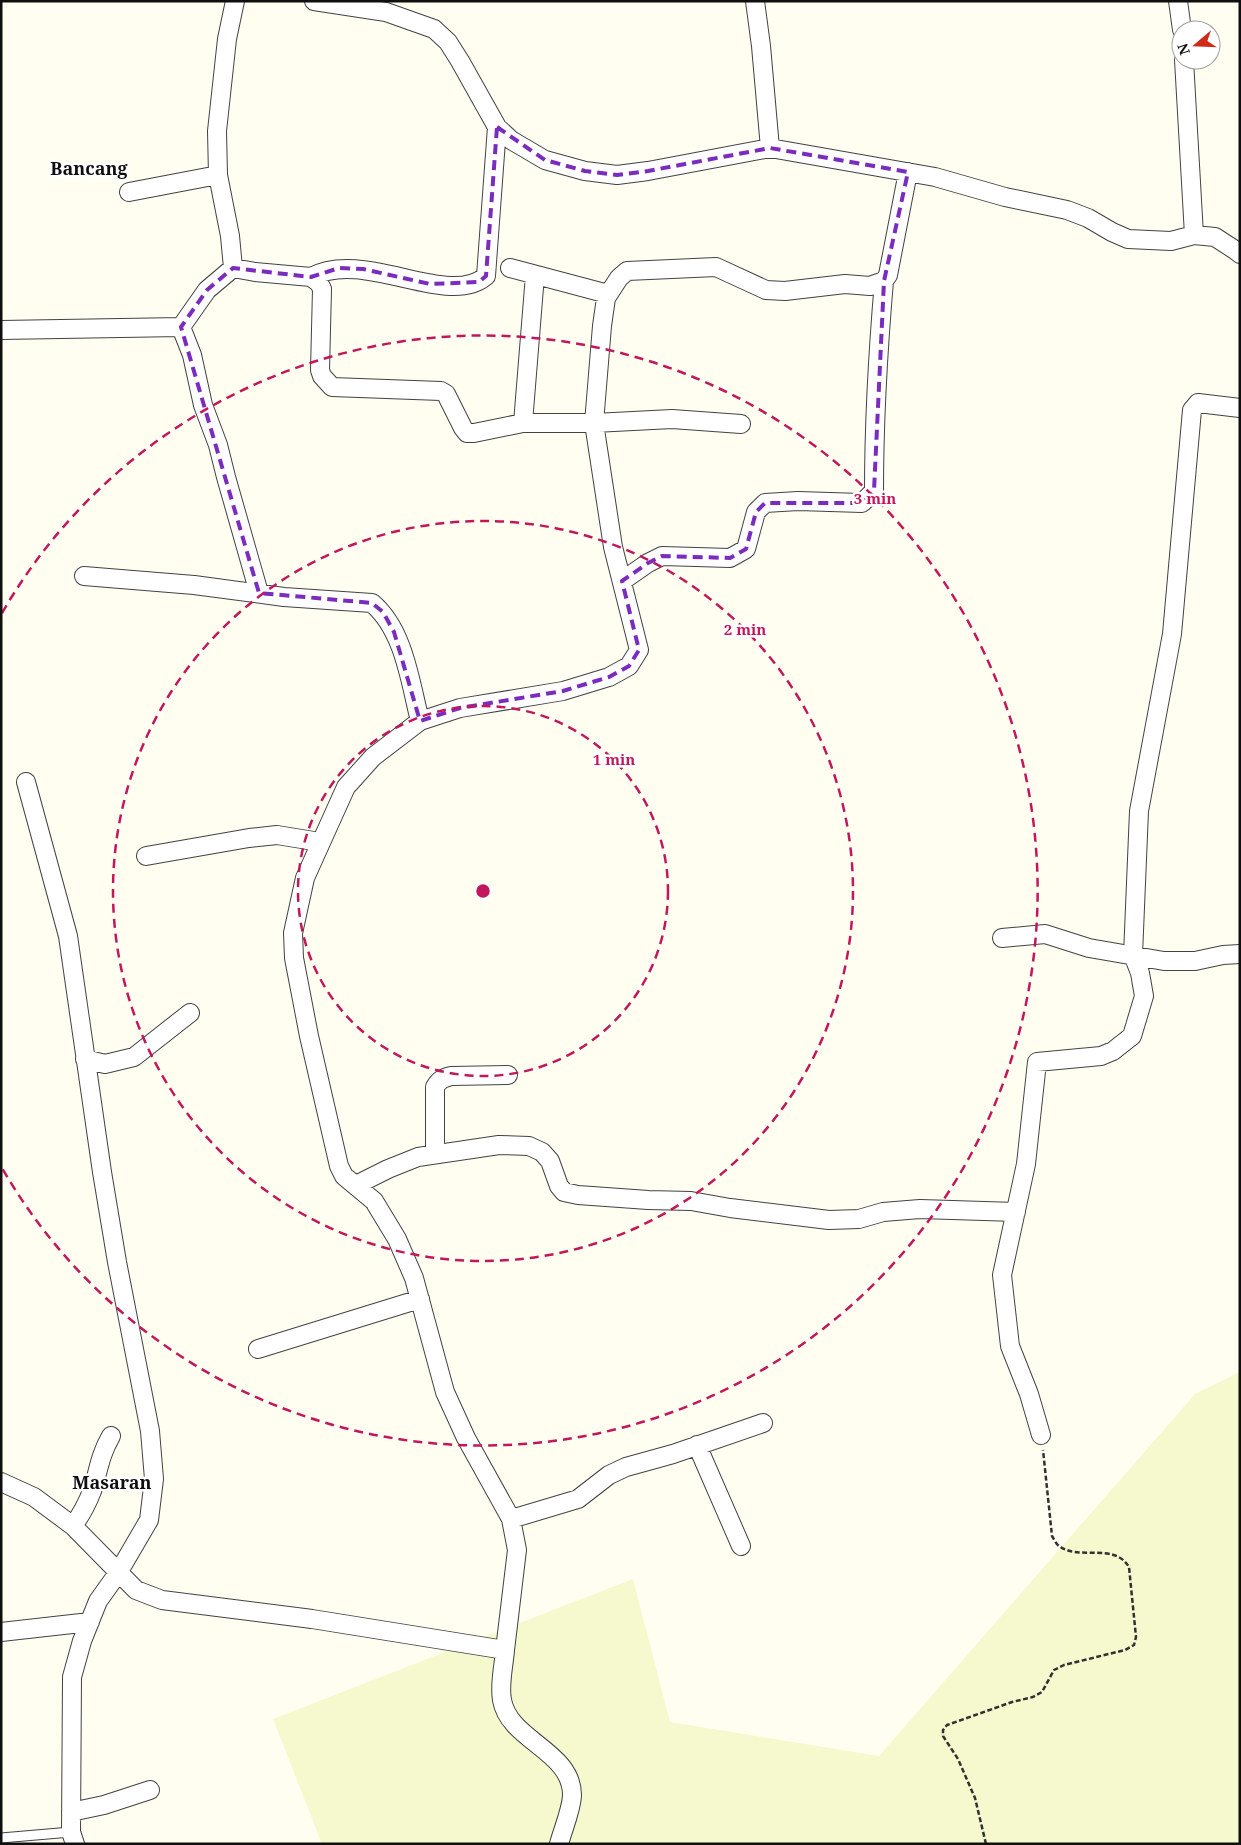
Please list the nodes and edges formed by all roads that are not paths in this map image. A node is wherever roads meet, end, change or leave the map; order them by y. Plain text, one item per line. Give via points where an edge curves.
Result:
1 (234, 1) edge
2 (314, 1) edge
3 (755, 1) edge
4 (1178, 1) edge
5 (1181, 20) edge
6 (1185, 70) edge
7 (497, 127) junction
8 (770, 148) junction
9 (908, 172) junction
10 (218, 175) junction
11 (129, 192) dead end
12 (1194, 235) junction
13 (1240, 254) edge
14 (233, 268) junction
15 (510, 268) dead end
16 (535, 275) junction
17 (311, 277) junction
18 (884, 281) junction
19 (608, 294) junction
20 (181, 327) junction
21 (1, 330) edge
22 (1240, 408) edge
23 (523, 423) junction
24 (594, 423) junction
25 (741, 424) dead end
26 (84, 576) dead end
27 (622, 581) junction
28 (259, 593) junction
29 (420, 721) junction
30 (26, 782) dead end
31 (320, 842) junction
32 (146, 856) dead end
33 (1002, 938) dead end
34 (1240, 954) edge
35 (1133, 955) junction
36 (190, 1013) dead end
37 (84, 1059) junction
38 (508, 1075) dead end
39 (435, 1154) junction
40 (356, 1185) junction
41 (1016, 1212) junction
42 (420, 1299) junction
43 (258, 1349) dead end
44 (762, 1423) dead end
45 (1041, 1435) road end
46 (111, 1436) dead end
47 (697, 1445) junction
48 (1, 1482) edge
49 (511, 1519) junction
50 (73, 1526) junction
51 (742, 1546) dead end
52 (118, 1573) junction
53 (90, 1622) junction
54 (1, 1632) edge
55 (505, 1650) junction
56 (150, 1790) dead end
57 (71, 1812) junction
58 (1, 1838) edge
59 (73, 1838) edge
60 (559, 1844) edge

1 - 10 street via 220,97
2 - 7 street via 386,12 434,29 448,42
3 - 8 street
4 - 5 street
6 - 12 street
7 - 8 street via 511,140 545,160 585,171 617,175
7 - 17 street via 486,276 479,282 450,286 363,269 339,268
8 - 9 street
9 - 12 street via 1067,210 1128,239 1171,241
9 - 18 street
10 - 11 street
10 - 14 street
12 - 13 street via 1215,237
14 - 17 street
14 - 20 street via 207,290
15 - 16 street
16 - 19 street
16 - 23 street
17 - 23 street via 322,289 320,370 332,387 441,391 446,394 467,433
18 - 19 street via 870,286 845,284 785,291 766,290 716,267 627,271
18 - 27 street via 874,437 874,491 862,503 765,503 756,512 746,549 730,558 662,556
19 - 24 street via 602,326
20 - 21 street
20 - 28 street via 192,355
22 - 35 street via 1198,403 1192,410 1172,634 1139,811
23 - 24 street
24 - 25 street via 672,420
24 - 27 street via 613,547
26 - 28 street
27 - 29 street via 639,650 629,666 609,677 563,691 460,708
28 - 29 street via 372,603 383,612 394,632 406,663
29 - 31 street via 373,757 346,787
30 - 37 street via 68,936
31 - 32 street via 277,836 249,838
31 - 40 street via 305,878 297,912 294,958 339,1166 344,1176
33 - 35 street via 1045,934 1089,948
34 - 35 street via 1195,961 1164,961
35 - 41 street via 1144,996 1132,1036 1101,1056 1037,1062 1026,1164
36 - 37 street via 134,1057 105,1064
37 - 52 street via 115,1253 150,1431 154,1479 149,1520
38 - 39 street via 451,1076 438,1082 435,1087
39 - 40 street via 418,1157
39 - 41 street via 499,1146 530,1146 550,1161 564,1192 691,1201 829,1220 859,1219 883,1212 920,1209
40 - 42 street via 374,1201 397,1239
41 - 45 street via 1002,1275 1010,1346 1030,1394
42 - 43 street
42 - 49 street via 445,1392 466,1438
44 - 47 street
46 - 50 street via 99,1460 84,1510
47 - 49 street via 626,1467 609,1475 578,1499
47 - 51 street
48 - 50 street via 34,1497
49 - 55 street via 517,1550
50 - 52 street
52 - 53 street via 98,1601
52 - 55 street via 136,1590 162,1600 312,1619
53 - 54 street
53 - 57 street via 72,1677
55 - 60 street via 502,1700 507,1712 513,1722 560,1764 571,1786 572,1798
56 - 57 street
57 - 59 street
58 - 59 lane

